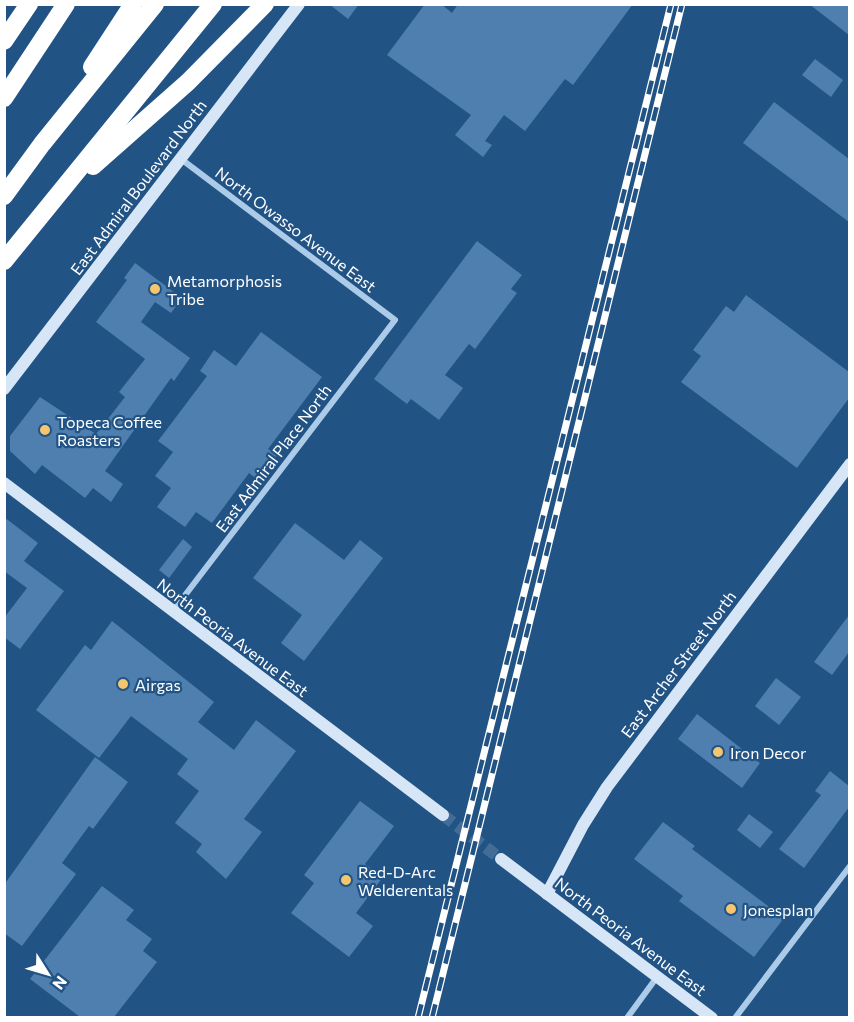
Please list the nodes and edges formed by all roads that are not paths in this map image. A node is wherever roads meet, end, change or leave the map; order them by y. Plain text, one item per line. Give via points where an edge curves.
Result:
1 (29, 4) edge
2 (66, 4) edge
3 (133, 4) edge
4 (156, 4) edge
5 (213, 4) edge
6 (265, 4) edge
7 (299, 4) edge
8 (4, 41) edge
9 (4, 98) edge
10 (42, 144) junction
11 (181, 159) junction
12 (4, 196) edge
13 (49, 205) junction
14 (4, 261) edge
15 (395, 320) joint
16 (4, 389) edge
17 (847, 472) edge
18 (4, 483) edge
19 (172, 612) junction
20 (443, 815) tunnel mouth
21 (501, 859) tunnel mouth
22 (849, 866) edge
23 (547, 894) junction
24 (657, 976) junction
25 (627, 1017) edge
26 (712, 1017) edge
27 (735, 1017) edge

1 - 8 highway
2 - 9 highway
3 - 10 highway
4 - 10 highway
5 - 13 highway
6 - 13 highway via 188,82
7 - 11 street, East Admiral Boulevard North
10 - 12 highway
11 - 15 street, North Owasso Avenue East
11 - 16 street, East Admiral Boulevard North
13 - 14 highway
15 - 19 street, East Admiral Place North
17 - 23 street, East Archer Street North via 607,787
18 - 19 street, North Peoria Avenue East
19 - 20 street, North Peoria Avenue East
21 - 23 street, North Peoria Avenue East
22 - 27 street
23 - 24 street, North Peoria Avenue East
24 - 25 street
24 - 26 street, North Peoria Avenue East

